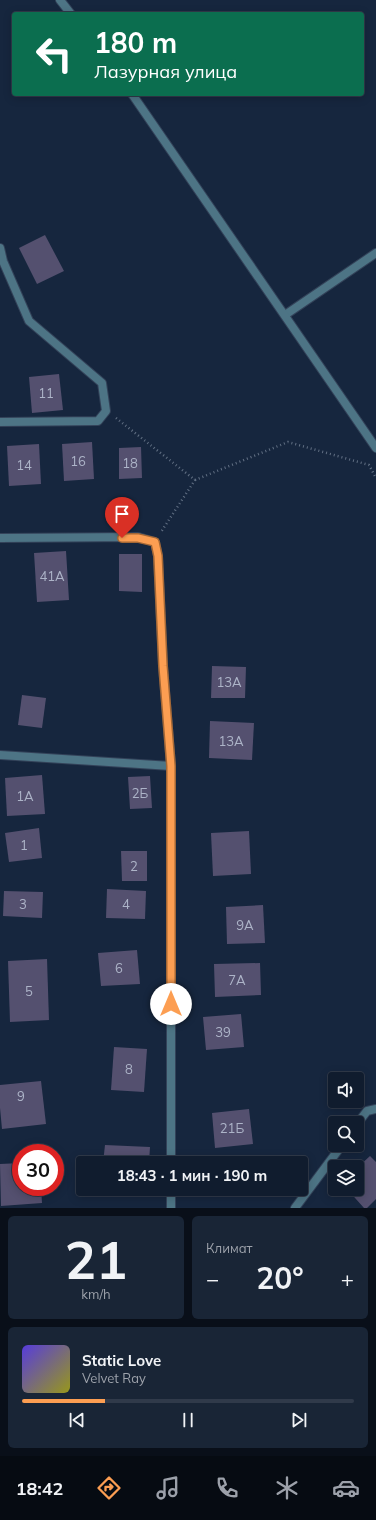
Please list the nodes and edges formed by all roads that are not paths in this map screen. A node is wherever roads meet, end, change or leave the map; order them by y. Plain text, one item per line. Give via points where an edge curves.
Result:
1 (60, 0) edge
2 (69, 12) edge
3 (133, 96) edge
4 (0, 248) edge
5 (376, 253) edge
6 (285, 315) junction
7 (0, 422) edge
8 (376, 448) edge
9 (0, 538) edge
10 (0, 755) edge
11 (171, 766) junction
12 (376, 1109) edge
13 (363, 1116) edge
14 (337, 1152) edge
15 (171, 1156) edge
16 (171, 1196) edge
17 (171, 1208) edge
18 (295, 1208) edge

1 - 2 street
3 - 6 street
4 - 7 street via 3,261 29,321 102,383 106,410 98,421
5 - 6 street
6 - 8 street
9 - 11 street via 138,538 155,542
10 - 11 street
11 - 15 street
12 - 13 street via 367,1111
14 - 18 street
16 - 17 street

